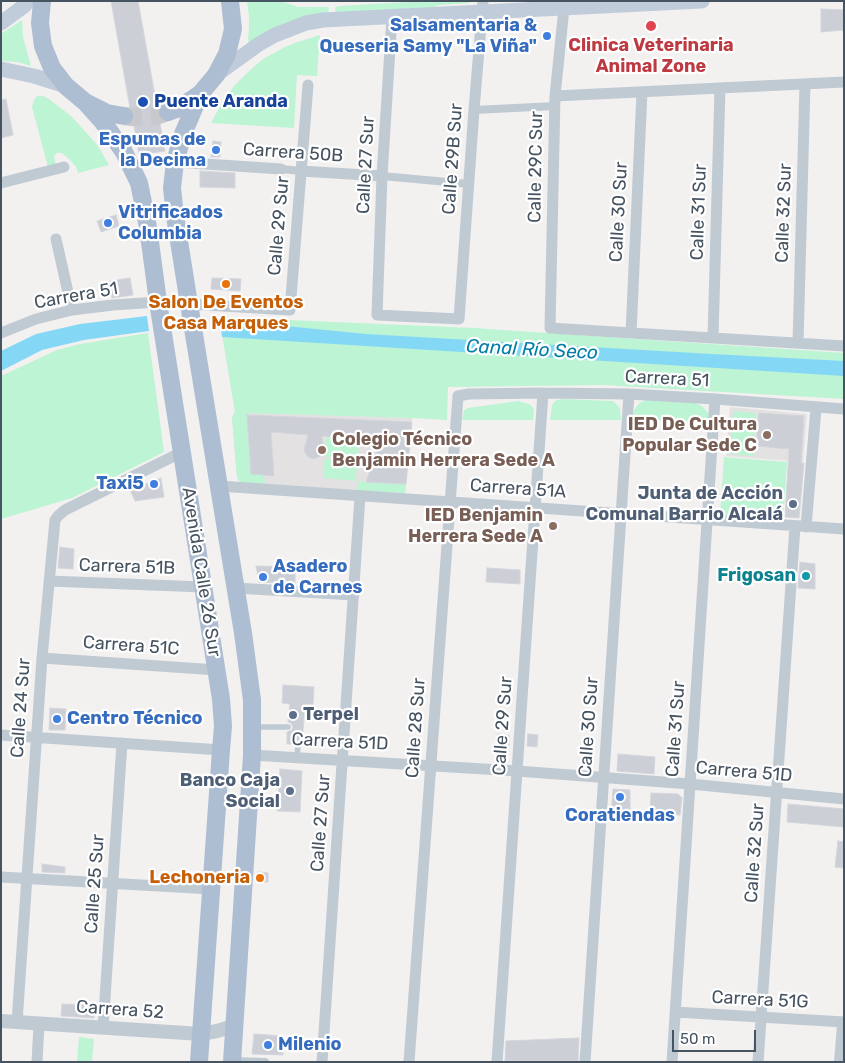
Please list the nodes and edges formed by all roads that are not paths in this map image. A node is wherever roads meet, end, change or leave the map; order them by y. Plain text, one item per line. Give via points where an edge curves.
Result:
1 (28, 1) edge
2 (42, 1) edge
3 (230, 1) edge
4 (702, 1) edge
5 (483, 7) edge
6 (564, 8) junction
7 (392, 17) junction
8 (1, 23) edge
9 (1, 69) edge
10 (216, 75) junction
11 (844, 82) edge
12 (806, 84) junction
13 (308, 85) dead end
14 (66, 86) junction
15 (720, 88) junction
16 (642, 92) junction
17 (200, 94) junction
18 (555, 101) junction
19 (85, 102) junction
20 (474, 110) junction
21 (168, 112) tunnel mouth
22 (124, 116) tunnel mouth
23 (175, 162) junction
24 (64, 167) dead end
25 (281, 169) joint
26 (301, 170) junction
27 (382, 176) junction
28 (1, 183) edge
29 (469, 184) junction
30 (56, 239) dead end
31 (158, 302) junction
32 (189, 304) junction
33 (72, 310) junction
34 (459, 319) joint
35 (631, 332) junction
36 (1, 333) edge
37 (713, 338) junction
38 (798, 343) junction
39 (844, 346) edge
40 (543, 393) junction
41 (629, 394) junction
42 (458, 396) joint
43 (715, 399) junction
44 (816, 408) junction
45 (844, 409) edge
46 (182, 452) junction
47 (220, 486) junction
48 (360, 496) junction
49 (450, 502) junction
50 (535, 508) junction
51 (621, 514) junction
52 (707, 520) junction
53 (801, 526) junction
54 (844, 529) edge
55 (49, 581) junction
56 (203, 588) junction
57 (236, 588) junction
58 (354, 595) junction
59 (42, 658) junction
60 (217, 670) junction
61 (252, 727) junction
62 (288, 727) dead end
63 (1, 735) edge
64 (36, 737) junction
65 (122, 743) junction
66 (298, 745) dead end
67 (221, 750) junction
68 (252, 755) junction
69 (297, 757) junction
70 (342, 760) junction
71 (431, 765) junction
72 (517, 771) junction
73 (604, 777) junction
74 (690, 784) junction
75 (777, 793) junction
76 (844, 799) edge
77 (1, 877) edge
78 (27, 878) junction
79 (113, 884) junction
80 (211, 889) junction
81 (675, 1012) junction
82 (761, 1017) junction
83 (1, 1022) edge
84 (17, 1022) junction
85 (39, 1024) junction
86 (235, 1024) junction
87 (844, 1024) edge
88 (103, 1028) junction
89 (201, 1034) junction
90 (232, 1061) edge
91 (37, 1062) edge
92 (199, 1062) edge
93 (265, 1062) edge
94 (322, 1062) edge
95 (409, 1062) edge
96 (497, 1062) edge
97 (585, 1062) edge
98 (672, 1062) edge
99 (758, 1062) edge
100 (841, 1062) edge

1 - 8 main road
2 - 14 main road via 43,46 52,68
3 - 10 main road via 233,29 227,54
4 - 6 main road
5 - 6 main road
5 - 7 main road
5 - 20 street, Calle 29B Sur
6 - 18 street, Calle 29C Sur
7 - 10 main road via 306,23 258,44
7 - 27 street, Calle 27 Sur
9 - 14 main road
10 - 17 main road
11 - 12 street
12 - 15 street
12 - 38 street, Calle 32 Sur
13 - 26 street, Calle 29 Sur
14 - 19 main road
15 - 16 street
15 - 37 street, Calle 31 Sur
16 - 18 street
16 - 35 street, Calle 30 Sur
17 - 21 main road
17 - 23 main road, Avenida Calle 26 Sur
18 - 20 street
18 - 35 street, Calle 29C Sur via 550,328
19 - 22 main road via 107,113
19 - 31 main road, Avenida Calle 26 Sur via 124,152 139,183
20 - 29 street, Calle 29B Sur
23 - 25 street, Carrera 50B
23 - 32 main road, Avenida Calle 26 Sur via 172,188
24 - 28 street
25 - 26 street, Carrera 50B
26 - 27 street, Carrera 50B
26 - 32 street, Calle 29 Sur via 290,310
27 - 29 street, Carrera 50B
27 - 34 street, Calle 27 Sur via 376,314
29 - 34 street, Calle 29B Sur
30 - 33 street
31 - 33 street, Carrera 51
31 - 46 main road, Avenida Calle 26 Sur
32 - 47 main road, Avenida Calle 26 Sur
33 - 36 street, Carrera 51 via 36,319
35 - 37 street
37 - 38 street
38 - 39 street
40 - 41 street, Carrera 51
40 - 42 street, Carrera 51
40 - 50 street, Calle 29 Sur
41 - 43 street, Carrera 51
41 - 51 street, Calle 30 Sur
42 - 49 street, Calle 28 Sur
43 - 44 street, Carrera 51
43 - 52 street, Calle 31 Sur
44 - 45 street, Carrera 51
44 - 53 street, Calle 32 Sur
46 - 55 street, Calle 24 Sur via 58,516 54,524
46 - 56 main road, Avenida Calle 26 Sur
47 - 48 street, Carrera 51A
47 - 57 main road, Avenida Calle 26 Sur
48 - 49 street, Carrera 51A
48 - 58 street, Calle 27 Sur
49 - 50 street, Carrera 51A
49 - 71 street, Calle 28 Sur
50 - 51 street, Carrera 51A
50 - 72 street, Calle 29 Sur
51 - 52 street, Carrera 51A
51 - 73 street, Calle 30 Sur
52 - 53 street, Carrera 51A
52 - 74 street, Calle 31 Sur
53 - 54 street, Carrera 51A
53 - 75 street, Calle 32 Sur
55 - 56 street, Carrera 51B
55 - 59 street, Calle 24 Sur
56 - 60 main road, Avenida Calle 26 Sur
57 - 58 street
57 - 61 main road, Avenida Calle 26 Sur via 251,686
58 - 70 street, Calle 27 Sur
59 - 60 street, Carrera 51C
59 - 64 street, Calle 24 Sur
60 - 67 main road, Avenida Calle 26 Sur via 222,712
61 - 62 lane
61 - 68 main road, Avenida Calle 26 Sur
63 - 64 street
64 - 65 street
64 - 78 street, Calle 24 Sur
65 - 67 street
65 - 79 street, Calle 25 Sur
66 - 69 lane
67 - 80 main road, Avenida Calle 26 Sur
68 - 69 street, Carrera 51D
68 - 86 main road, Avenida Calle 26 Sur
69 - 70 street, Carrera 51D
70 - 71 street, Carrera 51D
70 - 94 street, Calle 27 Sur
71 - 72 street, Carrera 51D
71 - 95 street, Calle 28 Sur
72 - 73 street, Carrera 51D
72 - 96 street, Calle 29 Sur
73 - 74 street, Carrera 51D
73 - 97 street, Calle 30 Sur
74 - 75 street, Carrera 51D
74 - 81 street, Calle 31 Sur
75 - 76 street, Carrera 51D
75 - 82 street, Calle 32 Sur
77 - 78 street
78 - 79 street
78 - 84 street, Calle 24 Sur
79 - 80 street
79 - 88 street, Calle 25 Sur
80 - 89 main road, Avenida Calle 26 Sur
81 - 82 street, Carrera 51G
81 - 98 street, Calle 31 Sur
82 - 87 street, Carrera 51G
82 - 99 street, Calle 32 Sur
83 - 84 street, Carrera 52
84 - 85 street, Carrera 52
85 - 88 street, Carrera 52
85 - 91 street
86 - 89 street, Carrera 52
86 - 90 main road, Avenida Calle 26 Sur
87 - 100 street
88 - 89 street, Carrera 52
89 - 92 main road, Avenida Calle 26 Sur
90 - 93 street

